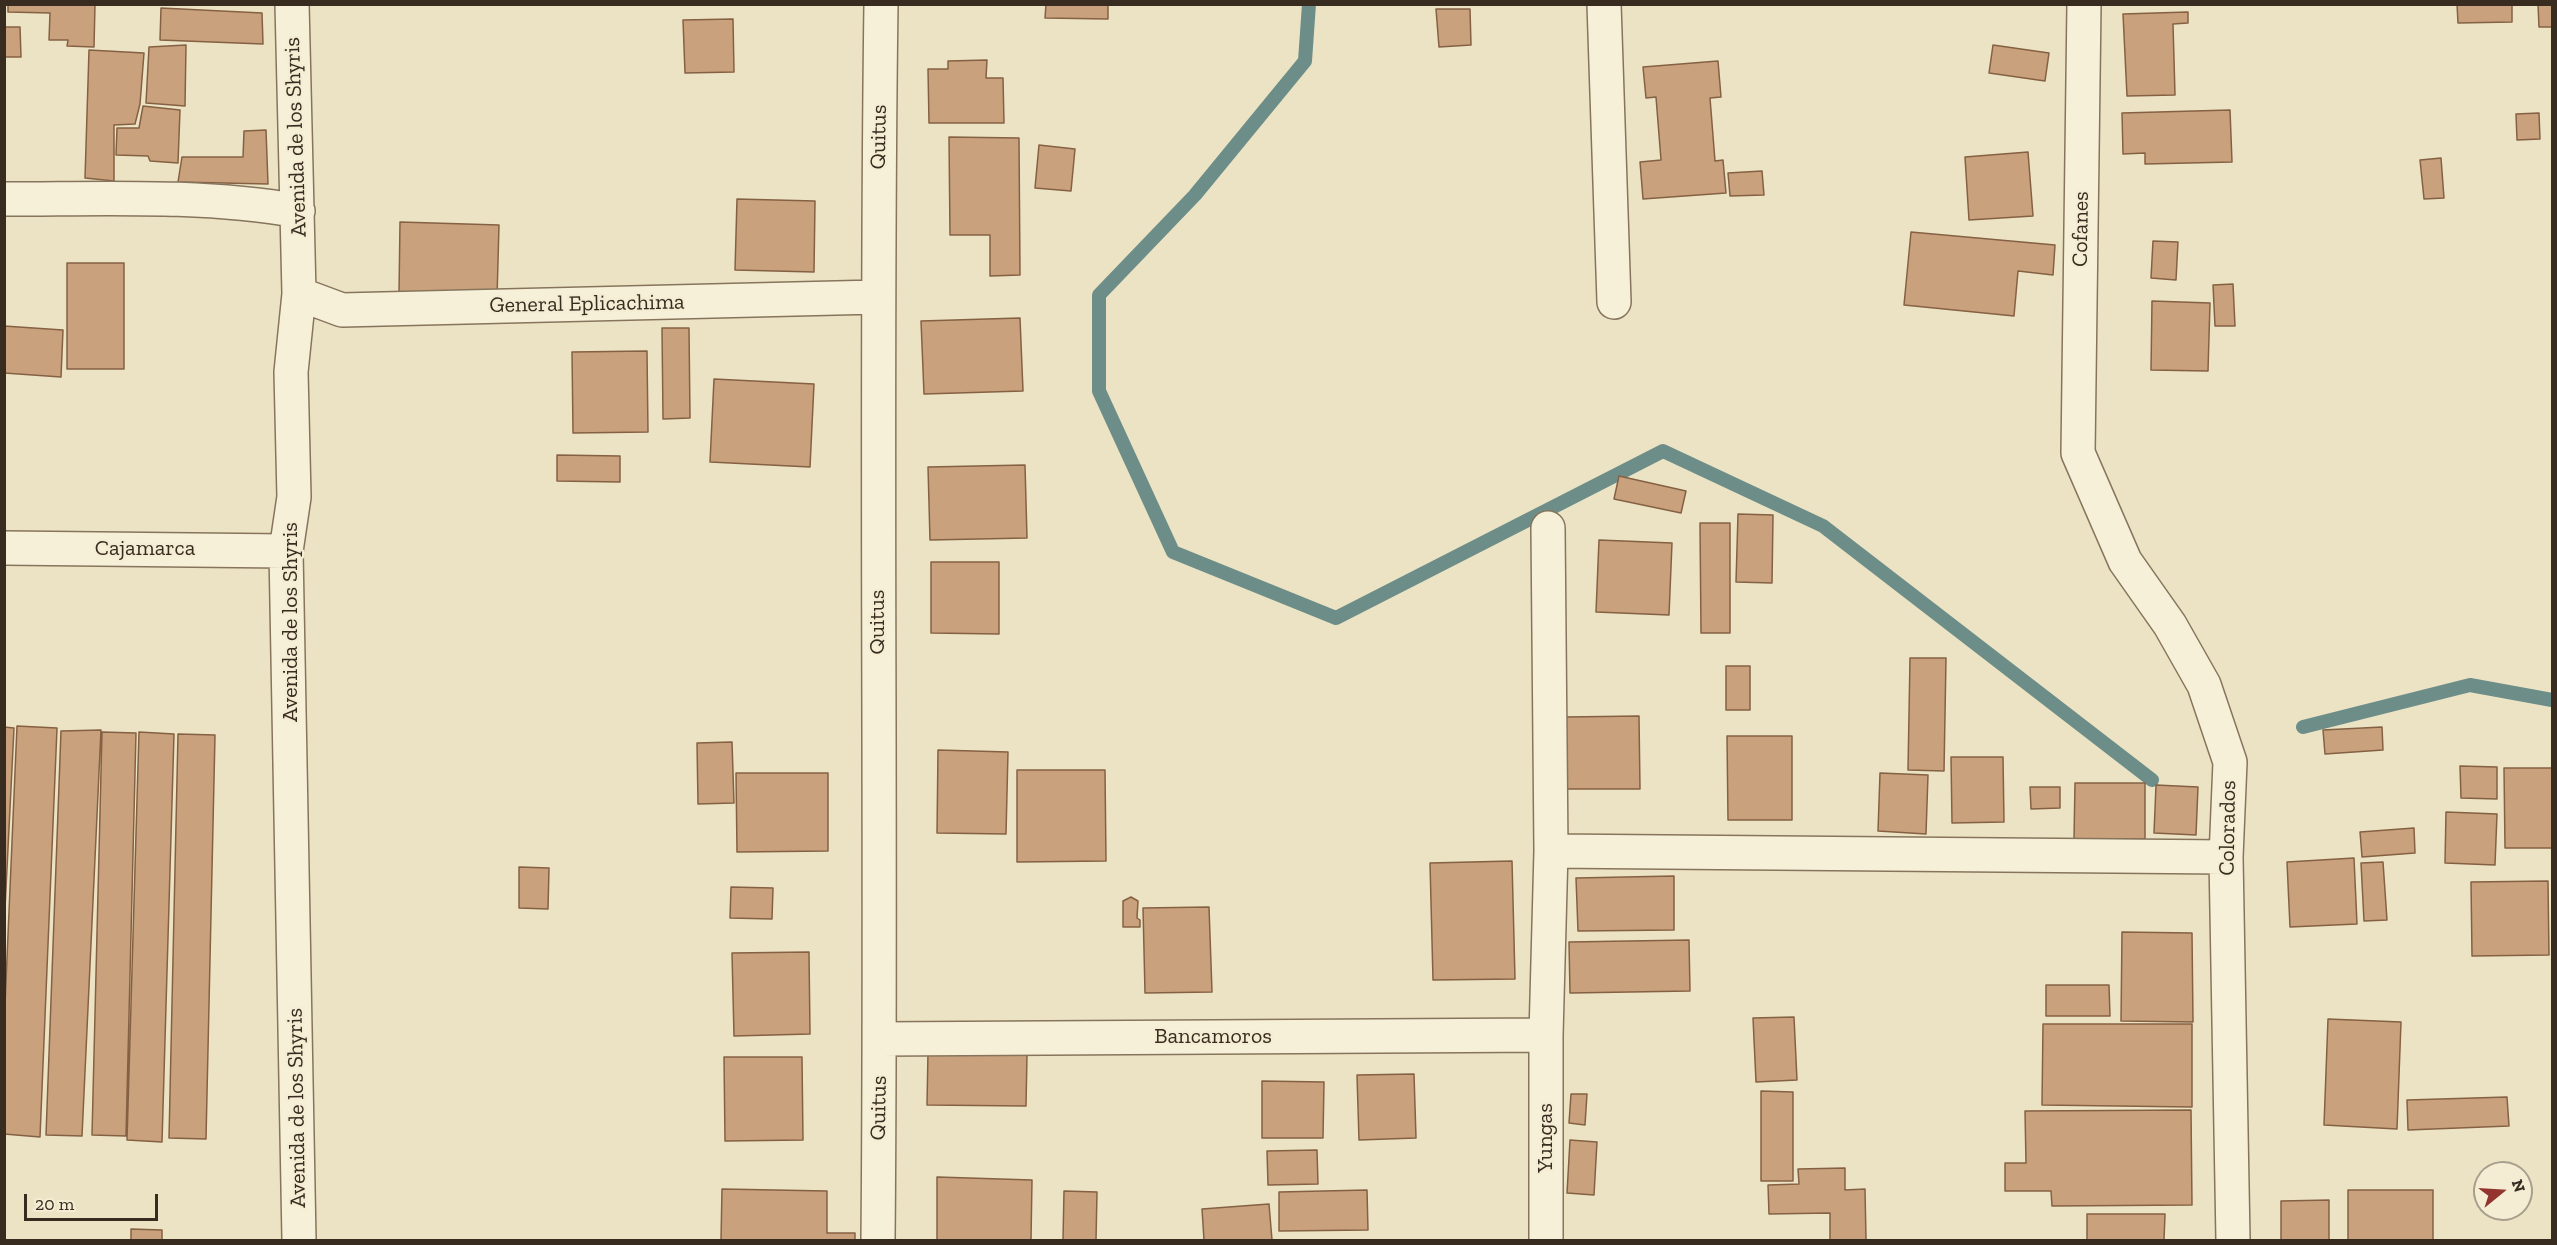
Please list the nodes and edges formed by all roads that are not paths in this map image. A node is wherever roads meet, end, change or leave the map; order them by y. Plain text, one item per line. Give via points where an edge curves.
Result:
1 (292, 4) edge
2 (881, 4) edge
3 (1604, 4) edge
4 (2084, 4) edge
5 (4, 199) edge
6 (298, 211) junction
7 (299, 294) junction
8 (877, 297) junction
9 (1614, 302) dead end
10 (2078, 453) joint
11 (1548, 528) dead end
12 (4, 548) edge
13 (286, 551) junction
14 (1551, 850) junction
15 (2226, 856) junction
16 (1546, 1035) junction
17 (880, 1039) junction
18 (299, 1240) edge
19 (878, 1240) edge
20 (1546, 1240) edge
21 (2233, 1240) edge

1 - 6 street, Avenida de los Shyris
2 - 8 street, Quitus
3 - 9 street
4 - 10 street, Cofanes
5 - 6 street via 188,199
6 - 7 street, Avenida de los Shyris
7 - 8 street, General Eplicachima via 342,310
7 - 13 street, Avenida de los Shyris via 291,372 294,497
8 - 17 street, Quitus
10 - 15 street, Colorados via 2125,561 2170,625 2204,685 2230,762
11 - 14 street, Yungas
12 - 13 street, Cajamarca
13 - 18 street, Avenida de los Shyris
14 - 15 street
14 - 16 street, Yungas
15 - 21 street, Colorados
16 - 17 street, Bancamoros
16 - 20 street, Yungas
17 - 19 street, Quitus

